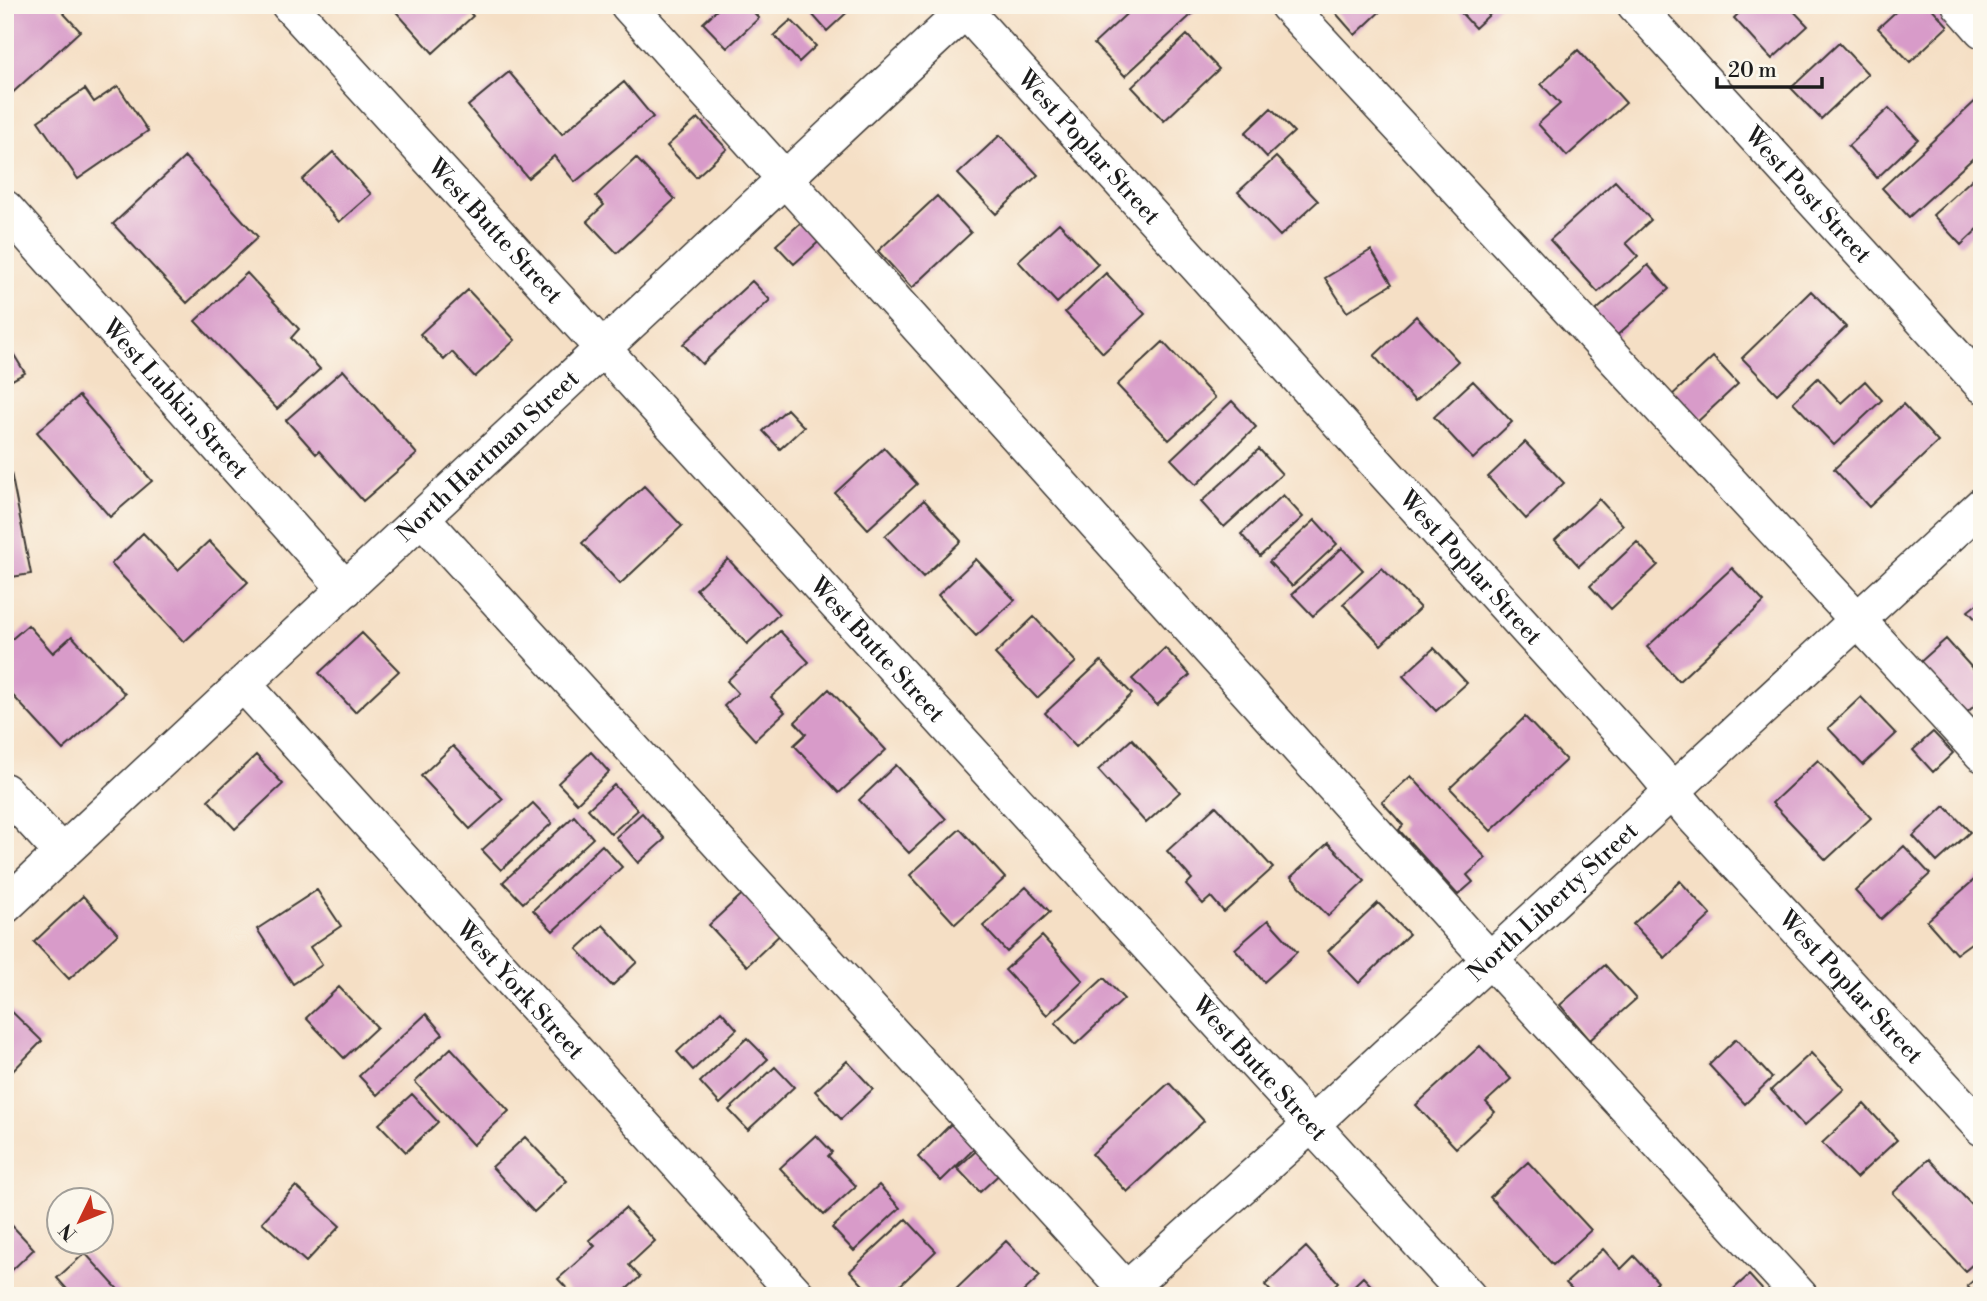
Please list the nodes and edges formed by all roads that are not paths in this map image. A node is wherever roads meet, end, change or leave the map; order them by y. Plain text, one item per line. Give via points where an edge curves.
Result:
1 (289, 5) edge
2 (628, 5) edge
3 (1287, 5) edge
4 (1635, 5) edge
5 (1960, 5) edge
6 (965, 7) edge
7 (1982, 30) edge
8 (785, 180) junction
9 (5, 208) edge
10 (602, 350) junction
11 (1982, 385) edge
12 (1982, 505) edge
13 (422, 518) junction
14 (346, 589) junction
15 (1857, 620) junction
16 (243, 684) junction
17 (1982, 754) edge
18 (5, 791) edge
19 (1673, 792) junction
20 (62, 853) junction
21 (5, 906) edge
22 (1490, 958) junction
23 (1312, 1124) junction
24 (1982, 1128) edge
25 (1126, 1294) edge
26 (798, 1296) edge
27 (1468, 1296) edge
28 (1800, 1296) edge

1 - 10 street, West Butte Street
2 - 8 street
3 - 15 street
4 - 11 street, West Post Street
5 - 7 street
6 - 8 street, North Hartman Street
6 - 19 street, West Poplar Street
8 - 10 street, North Hartman Street
8 - 22 street
9 - 14 street, West Lubkin Street
10 - 13 street, North Hartman Street
10 - 23 street, West Butte Street
12 - 15 street, North Liberty Street
13 - 14 street, North Hartman Street
13 - 25 street
14 - 16 street, North Hartman Street
15 - 17 street
15 - 19 street, North Liberty Street
16 - 20 street, North Hartman Street
16 - 26 street, West York Street
18 - 20 street
19 - 22 street, North Liberty Street
19 - 24 street, West Poplar Street
20 - 21 street, North Hartman Street
22 - 23 street, North Liberty Street
22 - 28 street
23 - 25 street, North Liberty Street
23 - 27 street, West Butte Street

